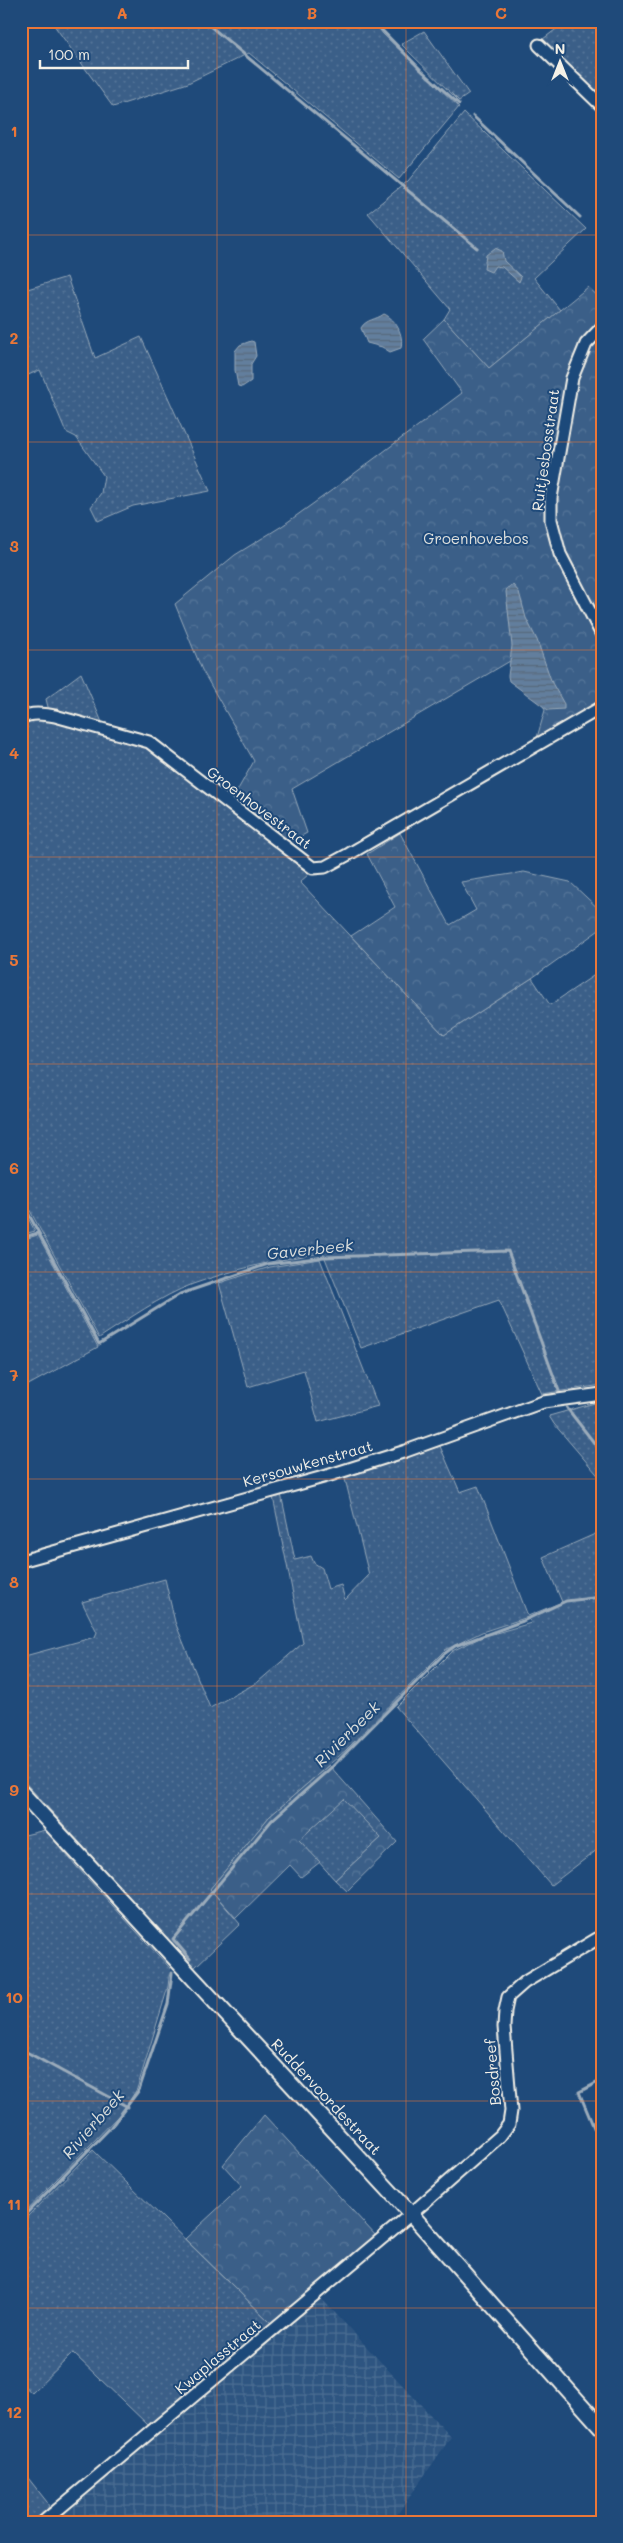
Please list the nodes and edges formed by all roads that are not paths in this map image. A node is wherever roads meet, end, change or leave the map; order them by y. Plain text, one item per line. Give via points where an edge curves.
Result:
1 (539, 45) dead end
2 (602, 106) edge
3 (602, 327) edge
4 (602, 635) edge
5 (602, 708) edge
6 (21, 718) edge
7 (602, 1394) edge
8 (21, 1561) edge
9 (21, 1792) edge
10 (602, 1936) edge
11 (411, 2214) junction
12 (602, 2428) edge
13 (43, 2522) edge

1 - 2 street
3 - 4 street, Ruitjesbosstraat via 586,344 572,378 551,498 551,520 560,554
5 - 6 street, Groenhovestraat via 349,854 325,867 313,868 149,742 55,716 28,714
7 - 8 street, Kersouwkenstraat via 543,1402 328,1476
9 - 11 street, Ruddervoordestraat
10 - 11 street, Bosdreef via 525,1982 508,1997 504,2019 511,2094 509,2124 500,2136
11 - 12 street, Ruddervoordestraat
11 - 13 street, Kwaplasstraat

